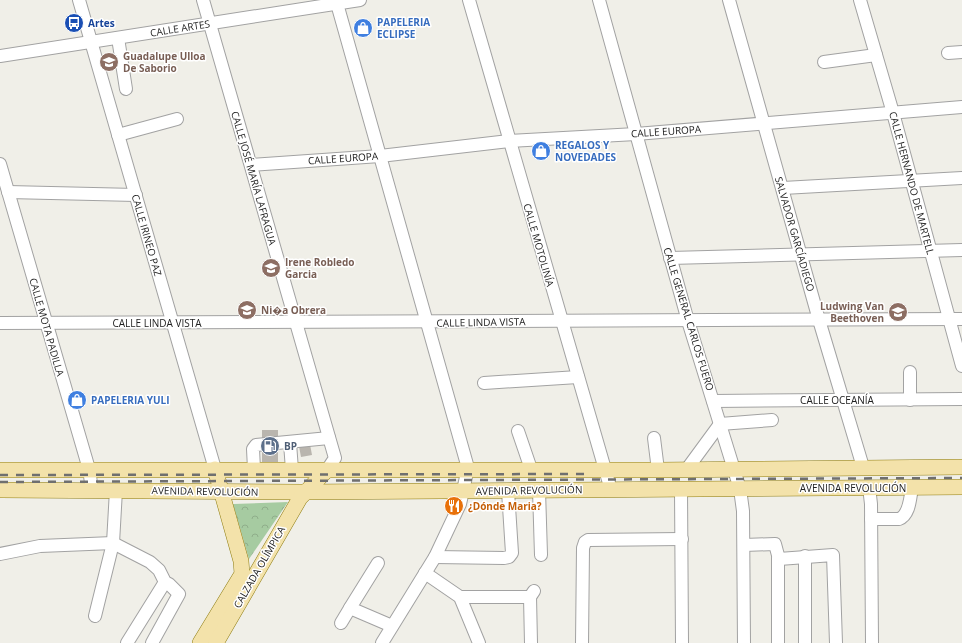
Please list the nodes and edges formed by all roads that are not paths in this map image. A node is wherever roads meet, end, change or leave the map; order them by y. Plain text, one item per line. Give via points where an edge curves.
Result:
1 (79, 0) edge
2 (203, 0) edge
3 (360, 0) edge
4 (469, 0) edge
5 (599, 0) edge
6 (729, 0) edge
7 (860, 0) edge
8 (336, 2) edge
9 (210, 24) junction
10 (118, 38) junction
11 (92, 42) junction
12 (962, 52) edge
13 (948, 53) dead end
14 (876, 55) junction
15 (0, 56) edge
16 (824, 62) dead end
17 (126, 89) dead end
18 (962, 107) edge
19 (893, 113) junction
20 (177, 119) dead end
21 (765, 124) junction
22 (636, 134) junction
23 (118, 135) junction
24 (509, 142) junction
25 (380, 156) junction
26 (0, 164) edge
27 (251, 165) junction
28 (962, 178) edge
29 (911, 181) junction
30 (783, 188) junction
31 (8, 192) junction
32 (136, 195) junction
33 (962, 250) edge
34 (930, 251) junction
35 (801, 254) junction
36 (670, 258) junction
37 (948, 319) junction
38 (962, 319) edge
39 (819, 320) junction
40 (562, 321) junction
41 (688, 321) junction
42 (296, 322) junction
43 (0, 323) edge
44 (46, 323) junction
45 (173, 323) junction
46 (428, 323) junction
47 (962, 366) edge
48 (910, 372) dead end
49 (578, 377) junction
50 (484, 382) dead end
51 (962, 399) edge
52 (843, 400) junction
53 (910, 400) junction
54 (713, 401) junction
55 (772, 420) dead end
56 (720, 424) junction
57 (518, 431) dead end
58 (329, 438) junction
59 (654, 438) dead end
60 (290, 443) junction
61 (863, 467) junction
62 (962, 467) edge
63 (468, 468) junction
64 (735, 468) junction
65 (89, 469) junction
66 (215, 469) junction
67 (254, 469) junction
68 (531, 469) junction
69 (605, 469) junction
70 (688, 469) junction
71 (0, 470) edge
72 (292, 470) junction
73 (327, 470) junction
74 (658, 470) junction
75 (868, 487) junction
76 (962, 487) edge
77 (740, 488) junction
78 (912, 488) junction
79 (682, 489) junction
80 (0, 490) edge
81 (92, 490) junction
82 (116, 490) junction
83 (508, 490) junction
84 (539, 490) junction
85 (611, 490) junction
86 (222, 491) junction
87 (463, 491) junction
88 (304, 492) junction
89 (871, 519) junction
90 (682, 539) junction
91 (112, 543) junction
92 (744, 545) junction
93 (0, 554) edge
94 (541, 555) dead end
95 (805, 556) junction
96 (435, 557) junction
97 (778, 558) junction
98 (378, 563) dead end
99 (425, 573) junction
100 (165, 582) junction
101 (460, 597) junction
102 (350, 608) junction
103 (95, 616) dead end
104 (340, 624) dead end
105 (392, 626) junction
106 (127, 643) edge
107 (152, 643) edge
108 (200, 643) edge
109 (216, 643) edge
110 (382, 643) edge
111 (479, 643) edge
112 (531, 643) edge
113 (582, 643) edge
114 (682, 643) edge
115 (744, 643) edge
116 (778, 643) edge
117 (806, 643) edge
118 (836, 643) edge
119 (872, 643) edge

1 - 11 street, CALLE IRINEO PAZ
2 - 9 street, CALLE JOSÉ MARÍA LAFRAGUA
3 - 8 street, CALLE ARTES
4 - 24 street, CALLE MOTOLINÍA
5 - 22 street, CALLE GENERAL CARLOS FUERO
6 - 21 street, SALVADOR GARCÍADIEGO
7 - 14 street, CALLE HERNANDO DE MARTELL
8 - 9 street, CALLE ARTES
8 - 25 street
9 - 10 street, CALLE ARTES
9 - 27 street, CALLE JOSÉ MARÍA LAFRAGUA
10 - 11 street, CALLE ARTES
10 - 17 street
11 - 15 street, CALLE ARTES
11 - 23 street, CALLE IRINEO PAZ
12 - 13 street
14 - 16 street
14 - 19 street, CALLE HERNANDO DE MARTELL
18 - 19 street, CALLE EUROPA
19 - 21 street, CALLE EUROPA
19 - 29 street, CALLE HERNANDO DE MARTELL
20 - 23 street
21 - 22 street, CALLE EUROPA
21 - 30 street, SALVADOR GARCÍADIEGO
22 - 24 street, CALLE EUROPA
22 - 36 street, CALLE GENERAL CARLOS FUERO
23 - 32 street, CALLE IRINEO PAZ
24 - 25 street, CALLE EUROPA
24 - 40 street, CALLE MOTOLINÍA
25 - 27 street, CALLE EUROPA
25 - 46 street
26 - 31 street, CALLE MOTA PADILLA
27 - 42 street, CALLE JOSÉ MARÍA LAFRAGUA
28 - 29 street
29 - 30 street
29 - 34 street, CALLE HERNANDO DE MARTELL
30 - 35 street, SALVADOR GARCÍADIEGO
31 - 32 street
31 - 44 street, CALLE MOTA PADILLA
32 - 45 street, CALLE IRINEO PAZ
33 - 34 street
34 - 35 street
34 - 37 street, CALLE HERNANDO DE MARTELL
35 - 36 street
35 - 39 street, SALVADOR GARCÍADIEGO
36 - 41 street, CALLE GENERAL CARLOS FUERO
37 - 38 street, CALLE LINDA VISTA
37 - 39 street, CALLE LINDA VISTA
37 - 47 street, CALLE HERNANDO DE MARTELL
39 - 41 street, CALLE LINDA VISTA
39 - 52 street, SALVADOR GARCÍADIEGO
40 - 41 street, CALLE LINDA VISTA
40 - 46 street, CALLE LINDA VISTA
40 - 49 street, CALLE MOTOLINÍA
41 - 54 street, CALLE GENERAL CARLOS FUERO
42 - 45 street, CALLE LINDA VISTA
42 - 46 street, CALLE LINDA VISTA
42 - 58 street, CALLE JOSÉ MARÍA LAFRAGUA
43 - 44 street, CALLE LINDA VISTA
44 - 45 street, CALLE LINDA VISTA
44 - 65 street, CALLE MOTA PADILLA
45 - 66 street, CALLE IRINEO PAZ
46 - 63 street
48 - 53 street
49 - 50 street
49 - 69 street, CALLE MOTOLINÍA
51 - 53 street, CALLE OCEANÍA
52 - 53 street, CALLE OCEANÍA
52 - 54 street, CALLE OCEANÍA
52 - 61 street, SALVADOR GARCÍADIEGO
54 - 56 street, CALLE GENERAL CARLOS FUERO
55 - 56 street
56 - 64 street, CALLE GENERAL CARLOS FUERO
56 - 70 street
57 - 68 street
58 - 60 street
58 - 73 street, CALLE JOSÉ MARÍA LAFRAGUA via 335,458
59 - 74 street
60 - 67 street via 254,446
60 - 72 street
61 - 62 main road, AVENIDA REVOLUCIÓN
61 - 64 main road, AVENIDA REVOLUCIÓN
63 - 68 main road, AVENIDA REVOLUCIÓN
63 - 73 main road, AVENIDA REVOLUCIÓN
63 - 87 street
64 - 70 main road, AVENIDA REVOLUCIÓN
64 - 77 street, CALLE GENERAL CARLOS FUERO
65 - 66 main road, AVENIDA REVOLUCIÓN
65 - 71 main road, AVENIDA REVOLUCIÓN
65 - 81 street, CALLE MOTA PADILLA
66 - 67 main road, AVENIDA REVOLUCIÓN
66 - 86 main road, CALZADA OLÍMPICA
67 - 72 main road, AVENIDA REVOLUCIÓN
68 - 69 main road, AVENIDA REVOLUCIÓN
69 - 74 main road, AVENIDA REVOLUCIÓN
69 - 85 street, CALLE MOTOLINÍA
70 - 74 main road, AVENIDA REVOLUCIÓN
72 - 73 main road, AVENIDA REVOLUCIÓN
73 - 88 main road, CALZADA OLÍMPICA
75 - 77 main road, AVENIDA REVOLUCIÓN
75 - 78 main road, AVENIDA REVOLUCIÓN
75 - 89 street
76 - 78 main road, AVENIDA REVOLUCIÓN
77 - 79 main road, AVENIDA REVOLUCIÓN
77 - 92 street, CALLE GENERAL CARLOS FUERO
78 - 89 street via 904,517
79 - 85 main road, AVENIDA REVOLUCIÓN
79 - 90 street
80 - 81 main road, AVENIDA REVOLUCIÓN
81 - 82 main road, AVENIDA REVOLUCIÓN
82 - 86 main road, AVENIDA REVOLUCIÓN
82 - 91 street
83 - 84 main road, AVENIDA REVOLUCIÓN
83 - 87 main road, AVENIDA REVOLUCIÓN
83 - 96 street via 512,553 509,557
84 - 85 main road, AVENIDA REVOLUCIÓN
84 - 94 street
86 - 88 main road, AVENIDA REVOLUCIÓN
86 - 108 main road, CALZADA OLÍMPICA via 242,574
87 - 88 main road, AVENIDA REVOLUCIÓN
87 - 96 street via 460,504
88 - 109 main road, CALZADA OLÍMPICA
89 - 119 street
90 - 113 street via 585,542
90 - 114 street
91 - 93 street via 40,546
91 - 100 street via 150,562 159,570
91 - 103 street
92 - 97 street via 775,544
92 - 115 street, CALLE GENERAL CARLOS FUERO
95 - 97 street
95 - 117 street
95 - 118 street via 833,554
96 - 99 street
97 - 116 street
98 - 102 street
99 - 101 street
99 - 105 street
100 - 106 street
100 - 107 street via 178,592 179,596
101 - 111 street
101 - 112 street via 532,594
102 - 104 street
102 - 105 street
105 - 110 street

